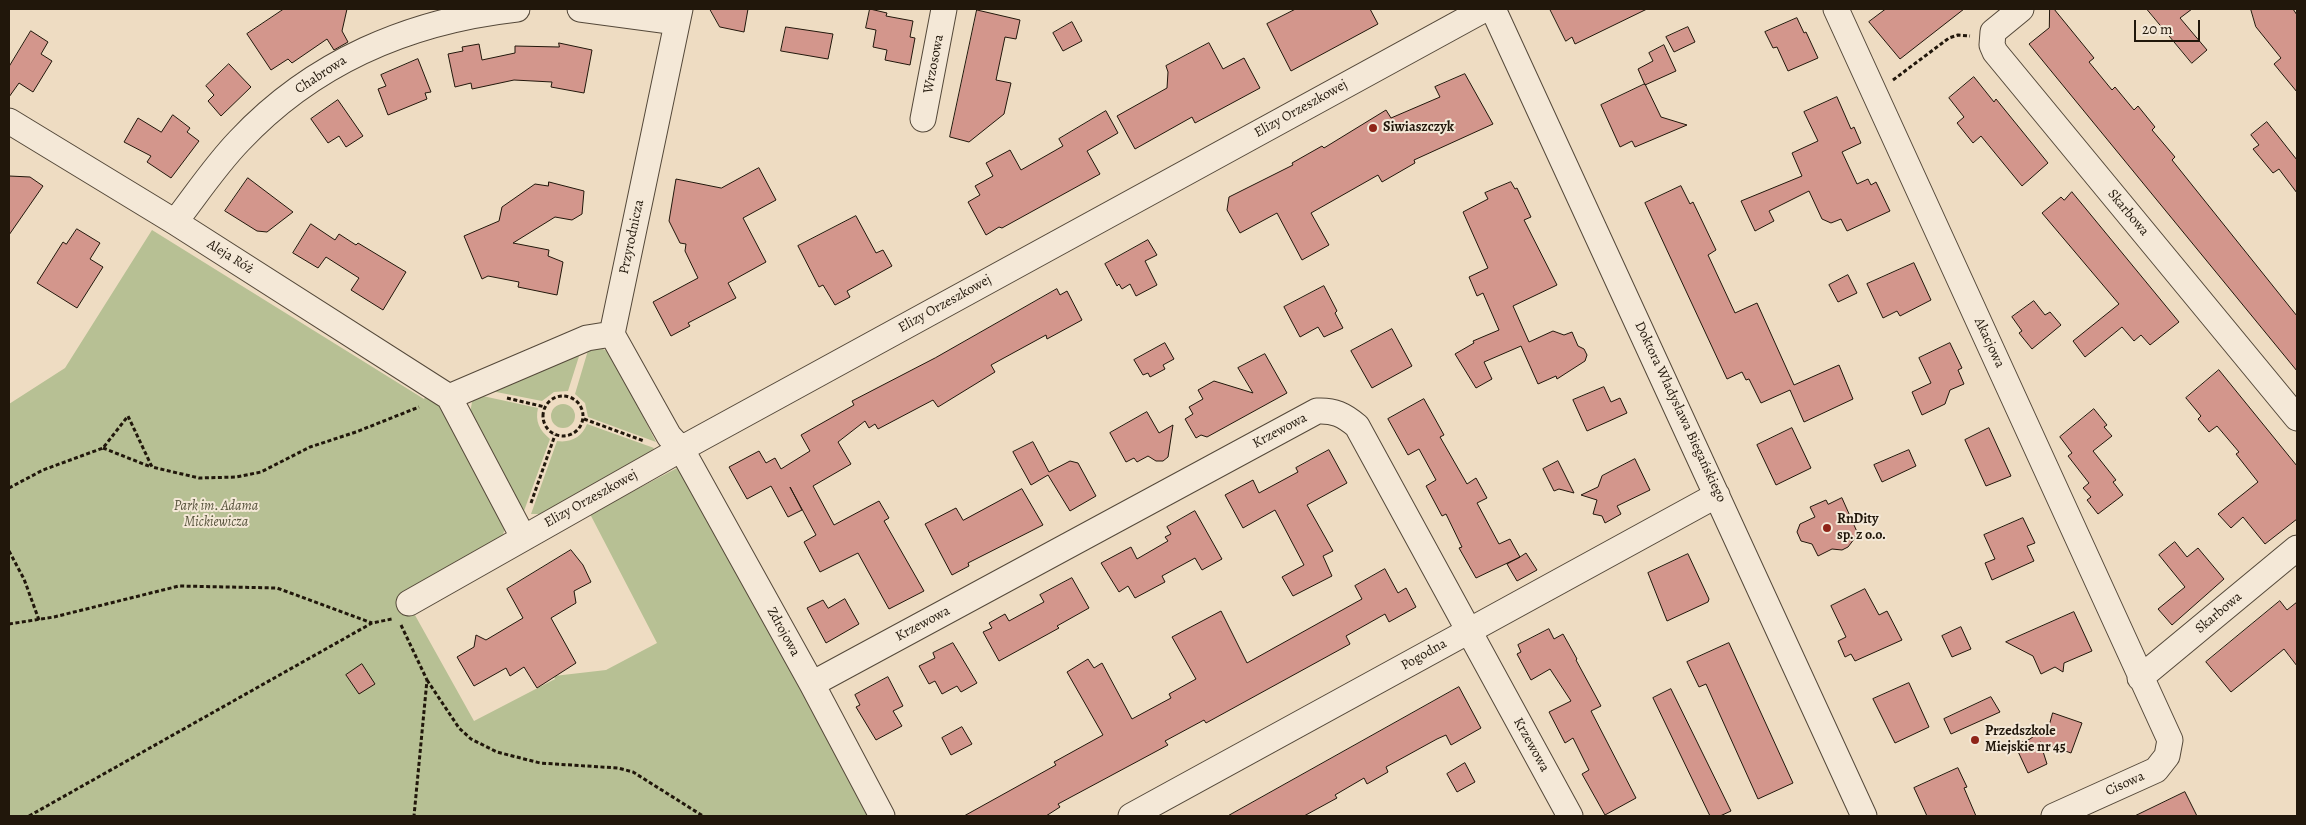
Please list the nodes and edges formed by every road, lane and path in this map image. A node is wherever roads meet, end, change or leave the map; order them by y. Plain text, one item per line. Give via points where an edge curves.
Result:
1 (517, 9) edge
2 (580, 9) edge
3 (944, 9) edge
4 (1485, 9) edge
5 (1493, 9) edge
6 (1836, 9) edge
7 (2021, 9) edge
8 (678, 16) edge
9 (1992, 39) junction
10 (1874, 94) junction
11 (923, 119) dead end
12 (9, 121) edge
13 (175, 222) junction
14 (612, 334) junction
15 (449, 397) junction
16 (2297, 418) edge
17 (584, 419) junction
18 (555, 435) junction
19 (646, 441) dead end
20 (103, 448) junction
21 (681, 448) junction
22 (152, 467) junction
23 (9, 488) edge
24 (1717, 495) junction
25 (528, 512) dead end
26 (522, 537) junction
27 (2297, 548) edge
28 (9, 551) edge
29 (409, 603) dead end
30 (38, 620) junction
31 (372, 623) junction
32 (9, 624) edge
33 (1468, 630) junction
34 (2140, 678) junction
35 (427, 680) junction
36 (812, 684) junction
37 (29, 816) edge
38 (414, 816) edge
39 (703, 816) edge
40 (882, 816) edge
41 (1131, 816) edge
42 (1570, 816) edge
43 (1864, 816) edge
44 (2054, 816) edge

1 - 13 street, Chabrowa via 475,14 396,35 363,49 316,76 267,113 238,142
2 - 8 street
3 - 11 street, Wrzosowa
4 - 21 street, Elizy Orzeszkowej
5 - 24 street, Doktora Władysława Biegańskiego
6 - 10 street, Akacjowa
7 - 9 street via 1993,32
8 - 14 street, Przyrodnicza
9 - 10 path via 1958,35 1949,38
9 - 16 street, Skarbowa via 1995,52
10 - 34 street, Akacjowa
12 - 13 street, Aleja Róż
13 - 15 street, Aleja Róż
14 - 15 street via 587,338
14 - 21 street via 669,436
15 - 22 path via 310,447 261,472 236,477 199,478
15 - 26 street, Aleja Róż
17 - 18 path via 573,434
17 - 18 path via 582,408 574,400 564,396 553,399 545,407 543,420
17 - 19 path
18 - 25 path
20 - 22 path
20 - 22 path via 128,416
20 - 23 path via 43,470
21 - 26 street, Elizy Orzeszkowej
21 - 36 street, Zdrojowa
24 - 33 street, Pogodna
24 - 43 street, Doktora Władysława Biegańskiego
26 - 29 street, Elizy Orzeszkowej
27 - 34 street, Skarbowa
28 - 30 path via 24,579
30 - 31 path via 179,586 277,588
30 - 32 path
31 - 35 path via 397,617
31 - 37 path
33 - 36 street, Krzewowa via 1357,426 1332,410 1317,411
33 - 41 street, Pogodna
33 - 42 street, Krzewowa
34 - 44 street, Cisowa via 2170,740 2167,756 2156,770
35 - 38 path
35 - 39 path via 459,728 471,739 496,752 540,762 633,772
36 - 40 street, Zdrojowa

